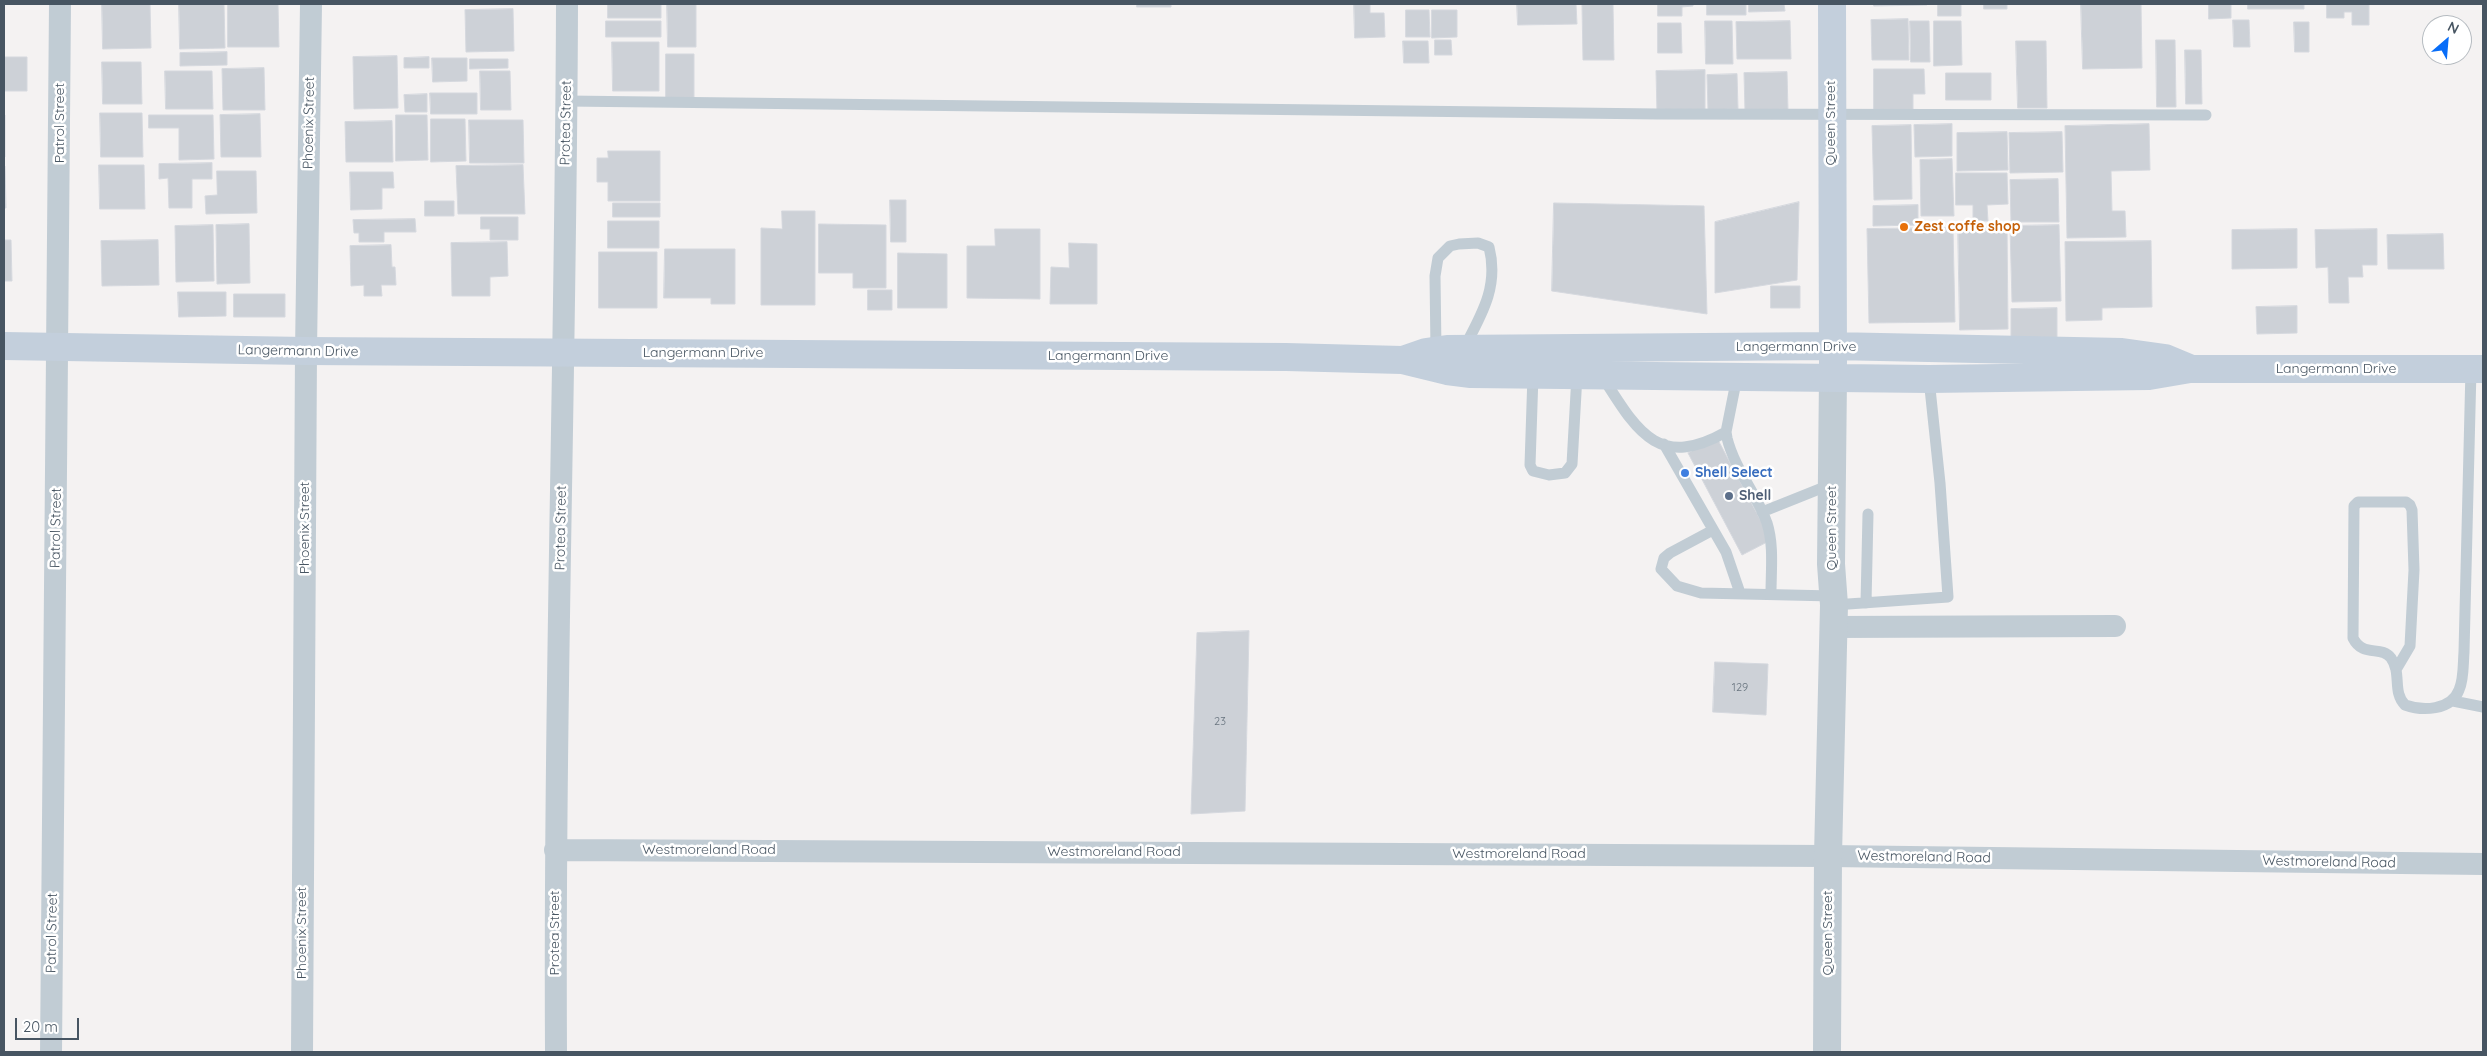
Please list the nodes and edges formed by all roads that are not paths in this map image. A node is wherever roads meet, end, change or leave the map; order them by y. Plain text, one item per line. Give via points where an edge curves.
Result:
1 (60, 4) edge
2 (311, 4) edge
3 (567, 4) edge
4 (1832, 4) edge
5 (567, 101) junction
6 (1831, 114) junction
7 (2206, 115) dead end
8 (4, 346) edge
9 (1832, 346) junction
10 (58, 347) junction
11 (1463, 349) junction
12 (1436, 350) junction
13 (306, 351) junction
14 (564, 352) junction
15 (1402, 360) junction
16 (2190, 369) junction
17 (2477, 369) edge
18 (1532, 375) junction
19 (1589, 376) junction
20 (1737, 376) junction
21 (1833, 377) junction
22 (1929, 379) junction
23 (1726, 432) junction
24 (1664, 444) junction
25 (1832, 484) junction
26 (1762, 512) junction
27 (1868, 514) dead end
28 (1713, 530) junction
29 (1740, 593) junction
30 (1771, 593) junction
31 (1866, 603) junction
32 (1834, 609) junction
33 (2115, 626) dead end
34 (2397, 668) junction
35 (2453, 701) junction
36 (2483, 707) edge
37 (555, 850) junction
38 (1828, 856) junction
39 (2483, 864) edge
40 (52, 1052) edge
41 (302, 1052) edge
42 (556, 1052) edge
43 (1827, 1052) edge

1 - 10 street, Patrol Street
2 - 13 street, Phoenix Street
3 - 5 street, Protea Street
4 - 6 main road, Queen Street
5 - 6 lane
5 - 14 street, Protea Street
6 - 7 lane
6 - 9 main road, Queen Street
8 - 10 main road, Langermann Drive
9 - 11 main road, Langermann Drive
9 - 16 main road, Langermann Drive via 2122,352 2165,358
9 - 21 main road, Queen Street
10 - 13 main road, Langermann Drive
10 - 40 street, Patrol Street
11 - 12 main road, Langermann Drive
11 - 12 lane via 1482,316 1492,288 1489,247 1478,243 1450,246 1438,258 1435,276
12 - 15 main road, Langermann Drive
13 - 14 main road, Langermann Drive
13 - 41 street, Phoenix Street
14 - 15 main road, Langermann Drive
14 - 37 street, Protea Street
15 - 18 main road, Langermann Drive via 1446,372
16 - 17 main road, Langermann Drive
16 - 22 main road, Langermann Drive via 2149,376
17 - 35 lane via 2464,652 2460,689
18 - 19 main road, Langermann Drive
18 - 19 lane via 1530,465 1533,471 1549,475 1565,473 1572,464
19 - 20 main road, Langermann Drive
19 - 24 lane via 1638,430 1655,442
20 - 21 main road, Langermann Drive
20 - 23 lane
21 - 22 main road, Langermann Drive
21 - 25 street, Queen Street
22 - 31 lane via 1948,597
23 - 24 lane via 1692,447
23 - 26 lane via 1741,475
24 - 28 lane
25 - 26 lane
25 - 32 street, Queen Street
26 - 30 lane via 1771,540
27 - 31 lane
28 - 29 lane via 1730,561
28 - 29 lane via 1670,553 1664,558 1661,569 1673,583 1684,589 1701,593
29 - 30 lane
30 - 32 lane
31 - 32 lane
32 - 33 street
32 - 38 street, Queen Street
34 - 34 lane via 2410,646 2414,570 2412,510 2406,502 2358,502 2354,512 2352,638 2360,649 2387,654
34 - 35 lane via 2398,695 2405,705 2426,710
35 - 36 lane
37 - 38 street, Westmoreland Road
37 - 42 street, Protea Street
38 - 39 street, Westmoreland Road
38 - 43 street, Queen Street

